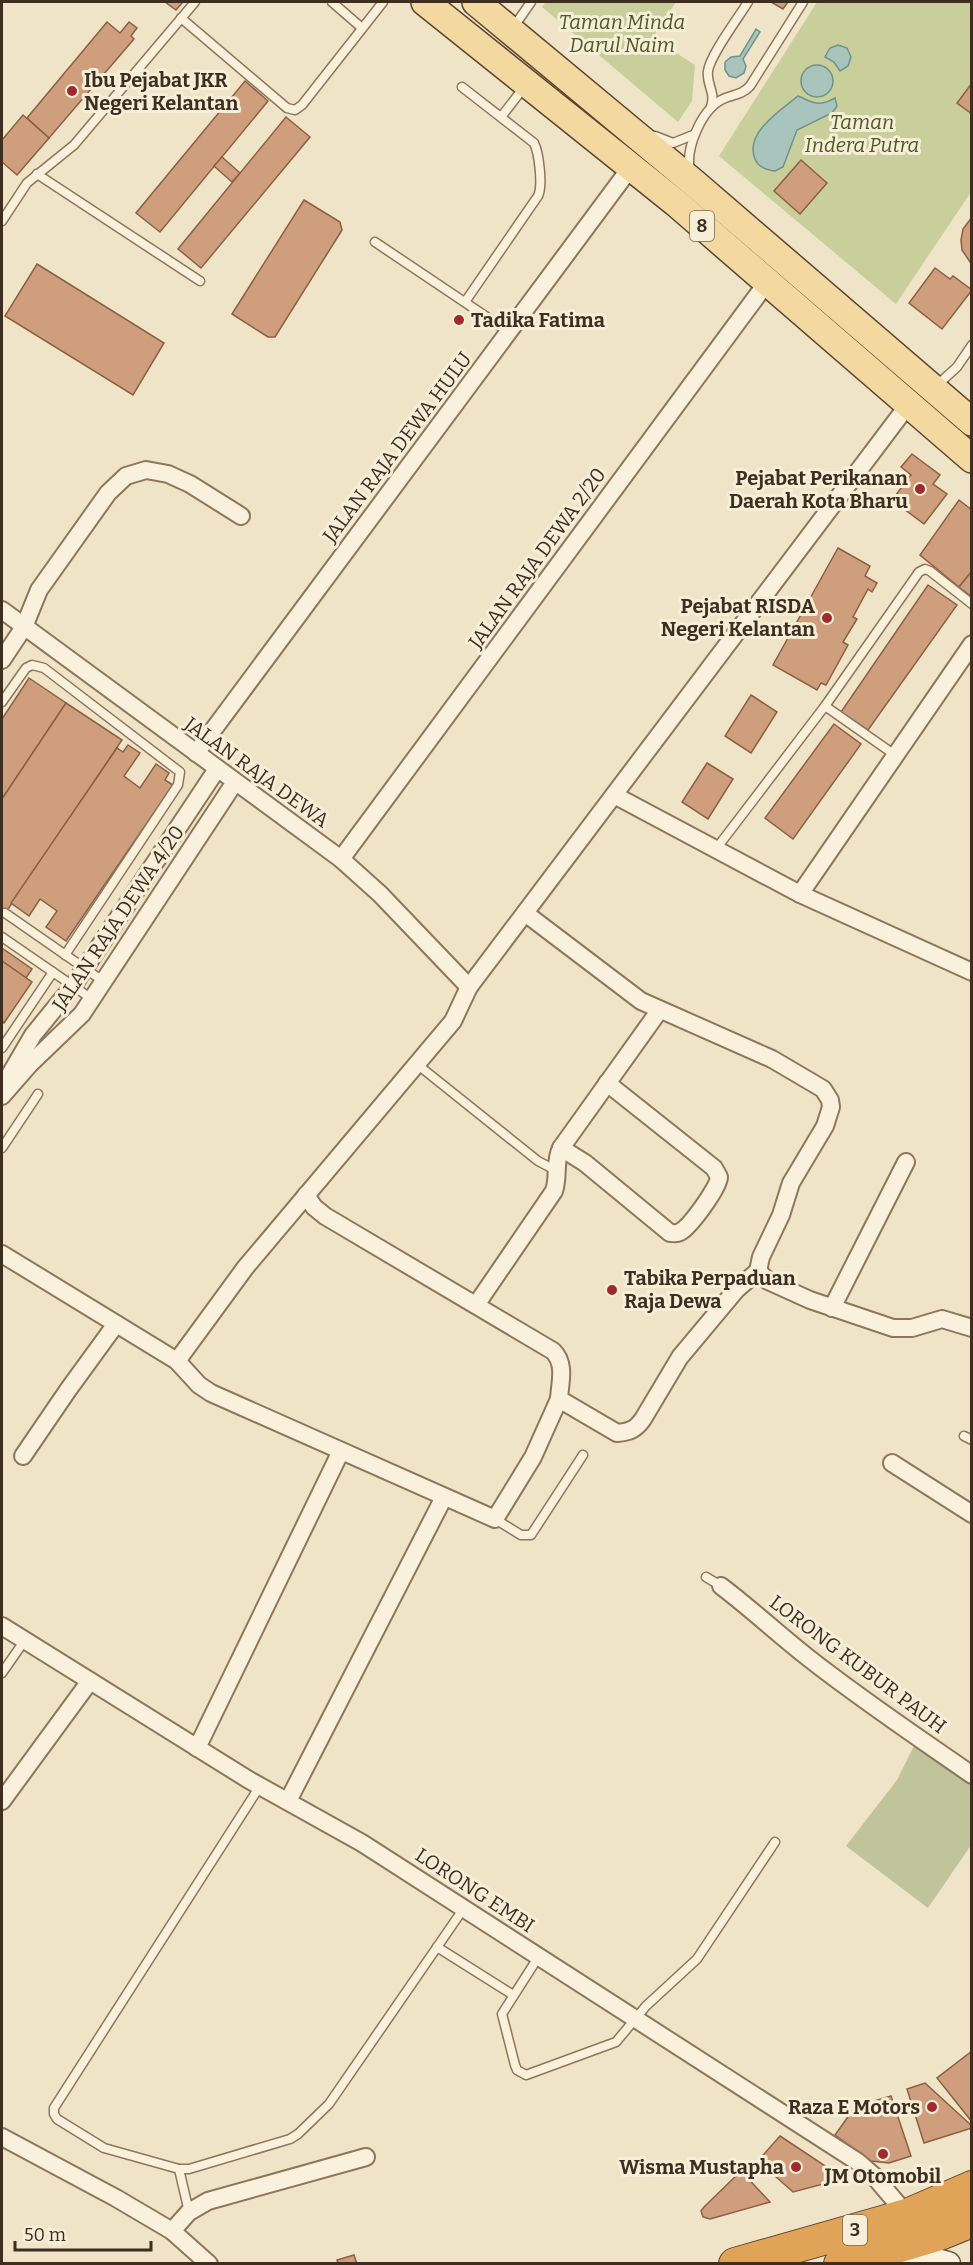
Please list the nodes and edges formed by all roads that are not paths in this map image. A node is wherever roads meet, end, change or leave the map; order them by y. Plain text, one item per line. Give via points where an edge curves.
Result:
1 (195, 2) edge
2 (332, 2) edge
3 (383, 2) edge
4 (425, 2) edge
5 (531, 2) edge
6 (748, 2) edge
7 (803, 2) edge
8 (480, 3) edge
9 (181, 18) junction
10 (362, 27) junction
11 (511, 30) junction
12 (527, 83) junction
13 (462, 87) dead end
14 (710, 111) junction
15 (501, 117) junction
16 (618, 119) junction
17 (694, 135) junction
18 (631, 167) junction
19 (37, 174) junction
20 (694, 183) junction
21 (2, 221) edge
22 (375, 242) dead end
23 (200, 281) dead end
24 (768, 282) junction
25 (465, 302) junction
26 (509, 332) junction
27 (972, 345) edge
28 (932, 389) junction
29 (908, 405) junction
30 (972, 422) edge
31 (972, 459) edge
32 (241, 516) dead end
33 (972, 604) edge
34 (2, 610) edge
35 (24, 627) junction
36 (972, 644) edge
37 (2, 660) edge
38 (2, 702) edge
39 (825, 706) junction
40 (196, 753) junction
41 (895, 755) junction
42 (217, 769) junction
43 (235, 782) junction
44 (614, 795) junction
45 (716, 849) junction
46 (340, 860) junction
47 (800, 894) junction
48 (5, 913) dead end
49 (525, 914) junction
50 (2, 937) edge
51 (65, 955) junction
52 (84, 968) junction
53 (53, 972) junction
54 (972, 972) edge
55 (103, 981) junction
56 (73, 986) junction
57 (470, 987) junction
58 (92, 999) junction
59 (659, 1011) junction
60 (2, 1048) edge
61 (418, 1065) junction
62 (607, 1083) junction
63 (2, 1089) edge
64 (38, 1094) dead end
65 (2, 1096) edge
66 (2, 1148) edge
67 (561, 1148) junction
68 (906, 1162) dead end
69 (557, 1171) junction
70 (306, 1195) junction
71 (2, 1254) edge
72 (758, 1271) junction
73 (476, 1305) junction
74 (832, 1308) junction
75 (116, 1324) junction
76 (972, 1328) edge
77 (177, 1361) junction
78 (559, 1399) junction
79 (341, 1451) junction
80 (583, 1455) dead end
81 (23, 1456) dead end
82 (892, 1463) dead end
83 (444, 1497) junction
84 (972, 1514) edge
85 (495, 1519) junction
86 (713, 1581) dead end
87 (2, 1626) edge
88 (25, 1640) junction
89 (2, 1673) edge
90 (90, 1681) junction
91 (197, 1748) junction
92 (972, 1775) edge
93 (260, 1786) junction
94 (2, 1801) edge
95 (288, 1801) junction
96 (775, 1842) dead end
97 (464, 1908) junction
98 (437, 1947) junction
99 (539, 1956) junction
100 (513, 1995) junction
101 (636, 2019) junction
102 (2, 2137) edge
103 (366, 2157) dead end
104 (178, 2169) junction
105 (972, 2187) edge
106 (189, 2212) junction
107 (907, 2215) junction
108 (972, 2221) edge
109 (172, 2231) junction
110 (888, 2262) edge
111 (209, 2264) edge
112 (735, 2264) edge
113 (840, 2264) edge
114 (851, 2264) edge
115 (948, 2264) edge

1 - 9 lane
2 - 10 lane
3 - 10 lane
4 - 12 main road, 8
5 - 11 lane
6 - 14 lane via 710,63 708,76 714,96
7 - 14 lane via 750,86 737,96 721,100
8 - 11 main road, 8
9 - 10 lane via 287,108 295,110
9 - 19 lane via 74,145
11 - 16 main road, 8
12 - 15 lane
12 - 18 main road, 8
13 - 15 lane
14 - 17 lane
15 - 25 lane via 536,147 540,193
16 - 17 lane via 673,143
16 - 20 main road, 8
17 - 20 lane via 688,159
18 - 24 main road, 8
18 - 26 street, JALAN RAJA DEWA HULU
19 - 21 lane
19 - 23 lane
20 - 28 main road, 8
22 - 25 lane
24 - 29 main road, 8
24 - 46 street, JALAN RAJA DEWA 2/20
25 - 26 lane
26 - 40 street, JALAN RAJA DEWA HULU
27 - 28 lane via 957,367
28 - 30 main road, 8
29 - 31 main road, 8
29 - 44 street
32 - 35 street via 168,474 146,470 126,476 108,493 39,590
33 - 39 lane via 930,571 922,570
34 - 35 street, JALAN RAJA DEWA
35 - 37 street
35 - 40 street, JALAN RAJA DEWA
36 - 41 street
38 - 51 lane via 26,668 44,668 180,772 178,785
39 - 41 lane
39 - 45 lane
40 - 42 street, JALAN RAJA DEWA
41 - 47 street
42 - 43 street, JALAN RAJA DEWA
42 - 52 street, JALAN RAJA DEWA 4/20
43 - 46 street, JALAN RAJA DEWA
43 - 55 street, JALAN RAJA DEWA 4/20
44 - 45 street
44 - 49 street
45 - 47 street
46 - 57 street, JALAN RAJA DEWA via 380,894
47 - 54 street
48 - 51 lane
49 - 57 street
49 - 59 street via 623,989
50 - 53 lane
51 - 52 lane
52 - 55 lane
52 - 56 street, JALAN RAJA DEWA 4/20
53 - 56 lane
53 - 60 lane
55 - 58 street, JALAN RAJA DEWA 4/20
56 - 58 lane
56 - 63 street, JALAN RAJA DEWA 4/20 via 33,1035
57 - 61 street via 453,1021
58 - 65 street, JALAN RAJA DEWA 4/20
59 - 62 street
59 - 72 street via 772,1059 823,1089 830,1100 825,1126 791,1183
61 - 69 lane via 538,1161
61 - 70 street
62 - 67 street
62 - 67 street via 714,1168 719,1177 717,1187 684,1228 670,1233
64 - 66 lane
67 - 69 street
68 - 74 street
69 - 73 street via 549,1200
70 - 73 street via 325,1216
70 - 77 street via 244,1268
71 - 75 street
72 - 74 street via 768,1281
72 - 78 street via 728,1298 680,1357 637,1427 617,1432
73 - 78 street via 560,1357
74 - 76 street via 902,1329 942,1319
75 - 77 street
75 - 81 street
77 - 79 street via 211,1392
78 - 85 street via 533,1457
79 - 83 street
79 - 91 street
80 - 85 lane via 531,1535 521,1535
82 - 84 street
83 - 85 street
83 - 95 street
86 - 92 street, LORONG KUBUR PAUH via 806,1656
87 - 88 street, LORONG EMBI
88 - 89 lane
88 - 90 street, LORONG EMBI
90 - 91 street, LORONG EMBI
90 - 94 street
91 - 93 street, LORONG EMBI
93 - 95 street, LORONG EMBI
93 - 104 lane via 53,2111 57,2119 104,2148
95 - 97 street, LORONG EMBI
96 - 101 lane via 697,1959
97 - 98 lane
97 - 99 street, LORONG EMBI
98 - 100 lane
98 - 104 lane via 329,2104 298,2134 189,2169
99 - 100 lane
99 - 101 street, LORONG EMBI
100 - 101 lane via 502,2021 515,2066 526,2075 614,2044
101 - 107 street, LORONG EMBI via 858,2162
102 - 109 street
103 - 106 street via 208,2201
104 - 106 lane
105 - 107 highway, 3
106 - 109 street
107 - 112 highway, 3
108 - 113 highway, 3
109 - 111 street
110 - 114 main road
110 - 115 main road via 926,2258

